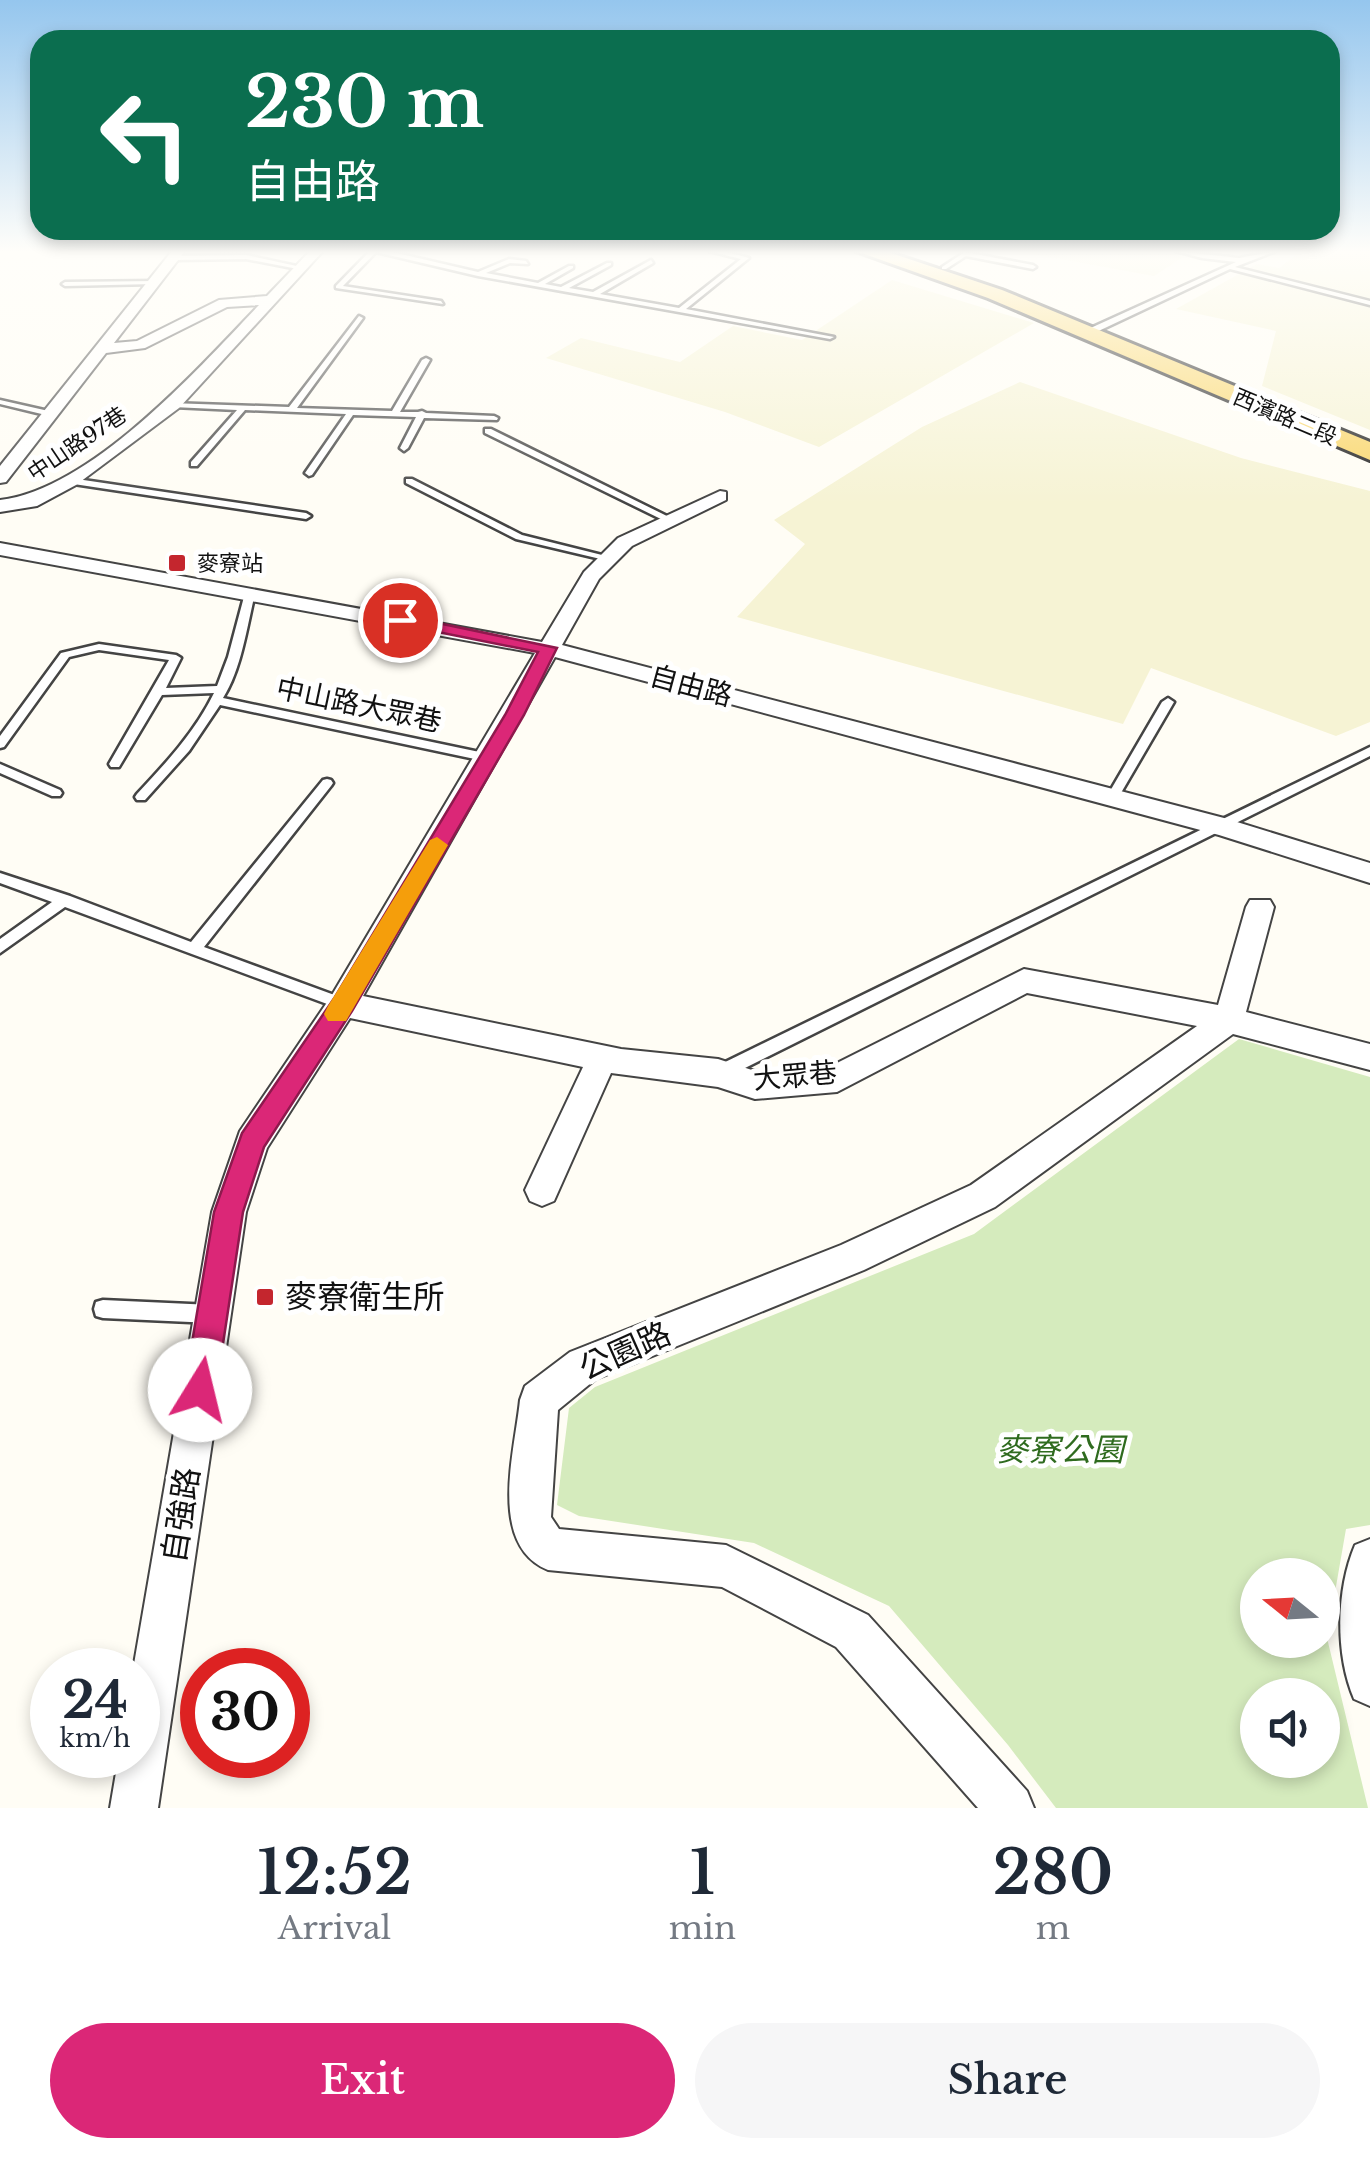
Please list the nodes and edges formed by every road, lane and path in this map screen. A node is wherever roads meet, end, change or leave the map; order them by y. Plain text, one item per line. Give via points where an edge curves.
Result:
1 (112, 335) edge
2 (161, 335) edge
3 (241, 335) edge
4 (345, 335) edge
5 (821, 335) edge
6 (1104, 335) edge
7 (1105, 335) edge
8 (830, 337) dead end
9 (101, 349) junction
10 (426, 360) dead end
11 (0, 402) edge
12 (173, 405) junction
13 (244, 407) junction
14 (292, 409) junction
15 (352, 410) junction
16 (396, 412) junction
17 (422, 413) junction
18 (50, 414) junction
19 (494, 418) dead end
20 (488, 431) dead end
21 (1370, 440) edge
22 (404, 448) dead end
23 (1370, 452) edge
24 (194, 464) dead end
25 (309, 473) dead end
26 (0, 478) edge
27 (70, 481) junction
28 (409, 481) dead end
29 (720, 496) dead end
30 (0, 506) edge
31 (306, 516) dead end
32 (670, 520) junction
33 (0, 549) edge
34 (609, 558) junction
35 (250, 593) junction
36 (548, 648) junction
37 (158, 692) junction
38 (221, 695) junction
39 (1168, 702) dead end
40 (0, 744) edge
41 (1370, 752) edge
42 (489, 758) junction
43 (116, 764) dead end
44 (0, 768) edge
45 (328, 783) dead end
46 (56, 793) dead end
47 (141, 797) dead end
48 (1112, 798) junction
49 (1224, 827) junction
50 (1370, 873) edge
51 (0, 878) edge
52 (65, 900) junction
53 (1260, 908) dead end
54 (0, 947) edge
55 (194, 950) junction
56 (344, 1004) junction
57 (1229, 1020) junction
58 (1370, 1056) edge
59 (602, 1058) junction
60 (718, 1073) junction
61 (542, 1190) dead end
62 (103, 1309) dead end
63 (212, 1314) junction
64 (1370, 1560) edge
65 (1370, 1683) edge
66 (134, 1808) edge
67 (1010, 1808) edge

1 - 9 street
2 - 9 street via 140,346
3 - 12 street, 中山路97巷
4 - 14 lane
5 - 8 lane
6 - 23 main road, 西濱路二段
7 - 21 main road, 西濱路二段
9 - 18 street
10 - 16 lane
11 - 18 lane
12 - 13 lane
12 - 27 street, 中山路97巷
13 - 14 lane
13 - 24 lane
14 - 15 lane
15 - 16 lane
15 - 25 lane
16 - 17 lane
17 - 19 lane
17 - 22 lane
18 - 26 street
20 - 32 lane
27 - 30 street, 中山路97巷 via 31,502
27 - 31 lane
28 - 34 lane via 519,537
29 - 32 street, 自強路
32 - 34 street, 自強路 via 625,542
33 - 35 street, 自由路
34 - 36 street, 自強路
35 - 36 street, 自由路
35 - 38 lane
36 - 42 street, 自強路
36 - 48 street, 自由路
37 - 38 lane, 中山路大眾巷
37 - 40 lane via 176,658 99,647 64,654
37 - 43 lane
38 - 42 lane, 中山路大眾巷
38 - 47 lane
39 - 48 lane
41 - 49 lane
42 - 56 street, 自強路
44 - 46 lane
45 - 55 lane
48 - 49 street, 自由路
49 - 50 street, 自由路
49 - 60 lane
51 - 52 lane
52 - 54 lane
52 - 55 lane
53 - 57 street
55 - 56 lane
56 - 59 street, 大眾巷
56 - 63 street, 自強路 via 252,1142 229,1212
57 - 58 street
57 - 60 street, 大眾巷 via 1024,981 837,1078 754,1085
57 - 67 street, 公園路 via 983,1196 852,1258 583,1365 539,1400 530,1523 548,1549 726,1566 852,1631
59 - 60 street, 大眾巷
59 - 61 street
62 - 63 lane
63 - 66 street, 自強路
64 - 65 street via 1362,1640

